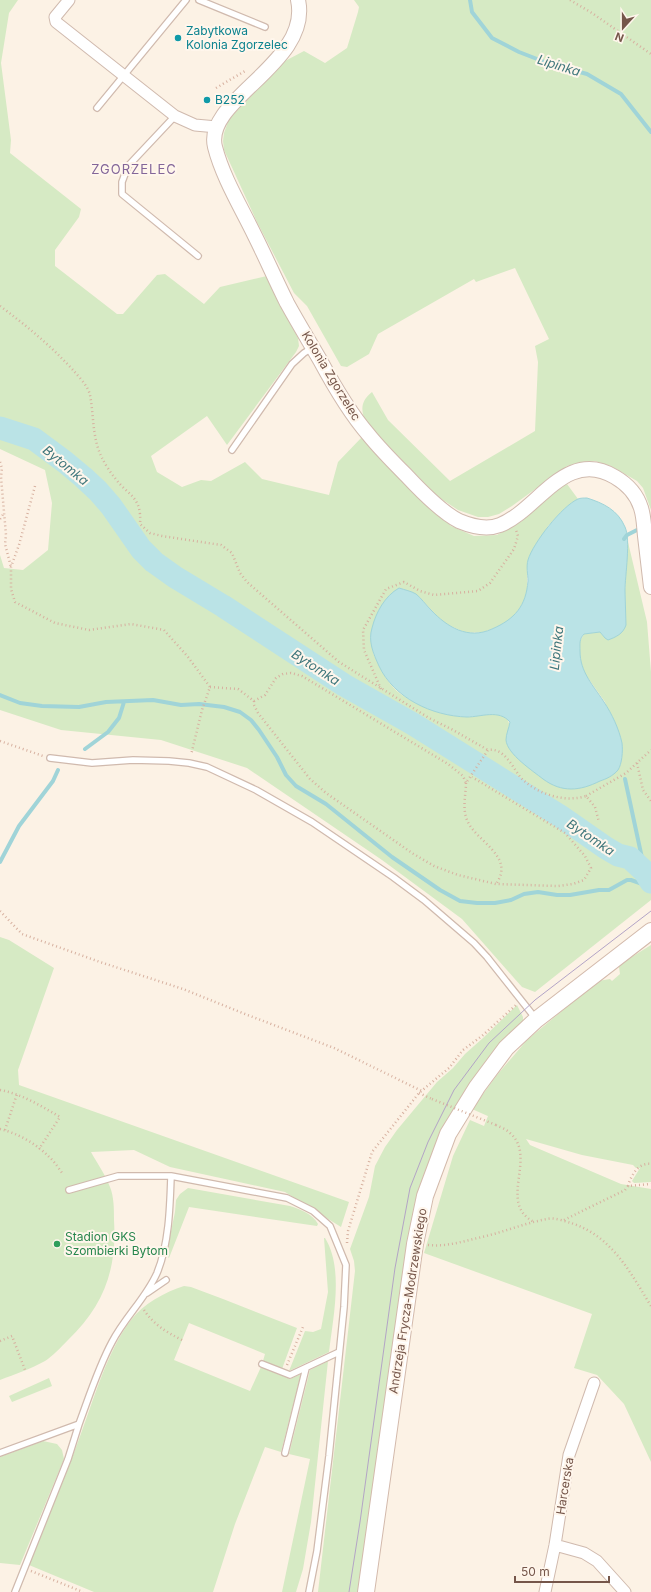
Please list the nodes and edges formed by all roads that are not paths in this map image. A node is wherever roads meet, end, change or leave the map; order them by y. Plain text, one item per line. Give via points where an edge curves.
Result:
1 (69, 0) edge
2 (186, 0) edge
3 (200, 0) edge
4 (298, 0) edge
5 (265, 27) dead end
6 (124, 75) junction
7 (97, 108) dead end
8 (175, 116) junction
9 (217, 127) junction
10 (198, 256) dead end
11 (313, 348) junction
12 (232, 450) dead end
13 (651, 587) edge
14 (50, 758) road end
15 (651, 931) edge
16 (536, 1020) junction
17 (171, 1176) junction
18 (68, 1190) dead end
19 (166, 1280) dead end
20 (147, 1293) junction
21 (339, 1352) junction
22 (262, 1364) dead end
23 (306, 1368) junction
24 (594, 1383) dead end
25 (79, 1424) junction
26 (285, 1453) dead end
27 (0, 1454) edge
28 (556, 1545) junction
29 (14, 1592) edge
30 (309, 1592) edge
31 (366, 1592) edge
32 (545, 1592) edge
33 (625, 1592) edge

1 - 6 street via 55,18 56,22
2 - 6 lane
3 - 5 lane
4 - 9 street, Kolonia Zgorzelec via 300,19 292,42 224,113
6 - 7 lane
6 - 8 street
8 - 9 street via 195,125
8 - 10 lane via 128,166 122,182 122,194
9 - 11 street, Kolonia Zgorzelec via 214,143 228,180 287,303
11 - 12 lane via 292,364
11 - 13 street, Kolonia Zgorzelec via 342,400 367,434 426,496 456,520 471,526 498,526 513,518 554,482 585,469 595,469 622,480 637,498 644,518
14 - 16 lane via 92,763 133,760 189,763 207,767 256,790 312,822 424,900 487,957
15 - 16 main road, Andrzeja Frycza-Modrzewskiego
16 - 31 main road, Andrzeja Frycza-Modrzewskiego via 506,1048 476,1087 448,1134 425,1196 415,1244
17 - 18 lane via 118,1176
17 - 20 lane via 169,1212 162,1256
17 - 21 lane via 287,1198 313,1211 330,1226 346,1265
19 - 20 lane
20 - 25 lane via 127,1317 112,1343
21 - 23 lane
21 - 30 lane via 329,1456
22 - 23 lane via 290,1374
23 - 26 lane
24 - 28 street, Harcerska via 569,1455
25 - 27 lane
25 - 29 lane via 68,1459
28 - 32 street, Harcerska
28 - 33 street via 584,1553 597,1561

